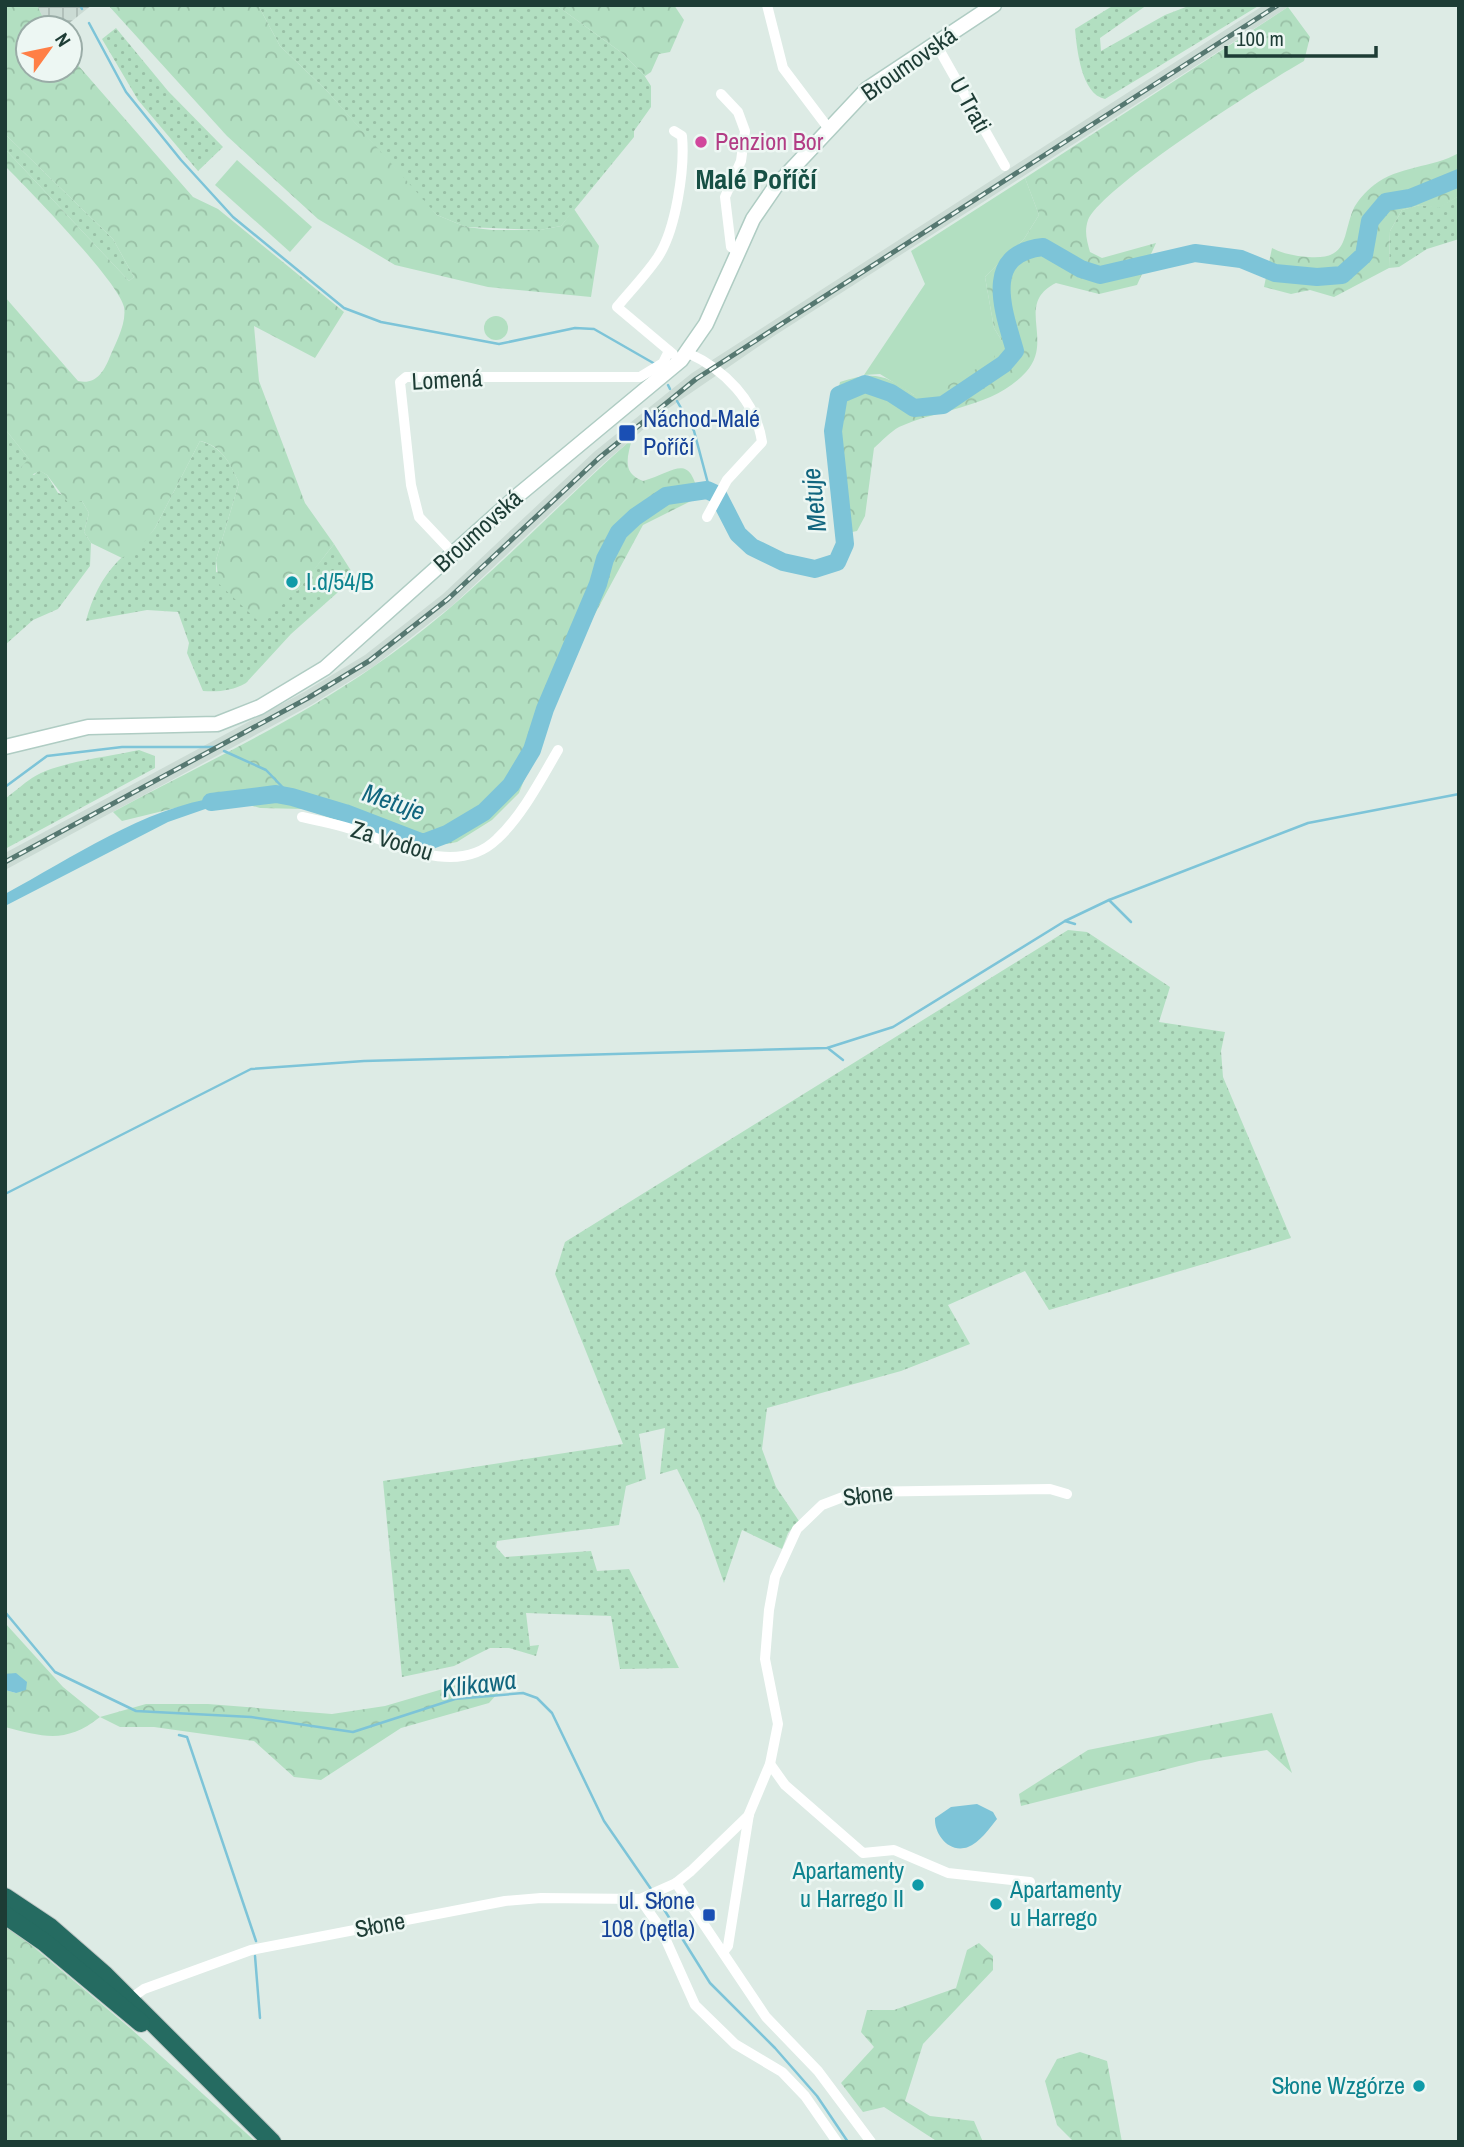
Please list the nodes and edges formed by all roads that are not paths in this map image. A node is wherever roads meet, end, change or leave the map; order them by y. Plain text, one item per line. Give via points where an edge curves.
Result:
1 (767, 5) edge
2 (994, 5) edge
3 (936, 44) junction
4 (721, 94) dead end
5 (829, 129) junction
6 (674, 131) dead end
7 (1005, 166) dead end
8 (738, 252) junction
9 (669, 351) junction
10 (684, 357) junction
11 (707, 517) dead end
12 (453, 553) junction
13 (5, 747) edge
14 (558, 750) dead end
15 (302, 817) dead end
16 (1067, 1494) dead end
17 (770, 1765) junction
18 (749, 1814) junction
19 (1030, 1882) dead end
20 (676, 1883) junction
21 (5, 1897) edge
22 (644, 1897) junction
23 (5, 1915) edge
24 (724, 1951) junction
25 (125, 2003) junction
26 (272, 2142) edge
27 (837, 2142) edge
28 (871, 2142) edge

1 - 5 street via 783,68
2 - 3 main road, Broumovská
3 - 5 main road, Broumovská via 867,89
3 - 7 street, U Trati
4 - 8 street via 738,112 745,131 741,161 725,197 731,247
5 - 8 main road, Broumovská via 775,187
6 - 9 street via 682,136 684,161 676,206 659,255 617,307
8 - 10 main road, Broumovská via 720,297
9 - 10 street
9 - 12 street, Lomená via 663,363 640,377 406,377 400,382 418,517
10 - 11 street via 727,377 760,428 762,442 727,480
10 - 12 main road, Broumovská
12 - 13 main road, Broumovská via 325,668 237,718 201,726 80,728
14 - 15 street, Za Vodou via 496,840 471,853 429,854
16 - 17 street, Słone via 1050,1489 871,1490 833,1498 811,1515 788,1544 769,1610 765,1659 778,1724
17 - 18 street, Słone
17 - 19 street via 785,1785 863,1853 894,1850 948,1873
18 - 20 street, Słone
18 - 24 street, Słone
20 - 22 street, Słone
20 - 24 street
21 - 25 highway via 69,1943
22 - 25 street, Słone via 505,1900 282,1943 144,1989
22 - 27 street via 701,2012 735,2044 782,2072
23 - 25 highway
24 - 28 street via 765,2018 818,2071
25 - 26 highway

